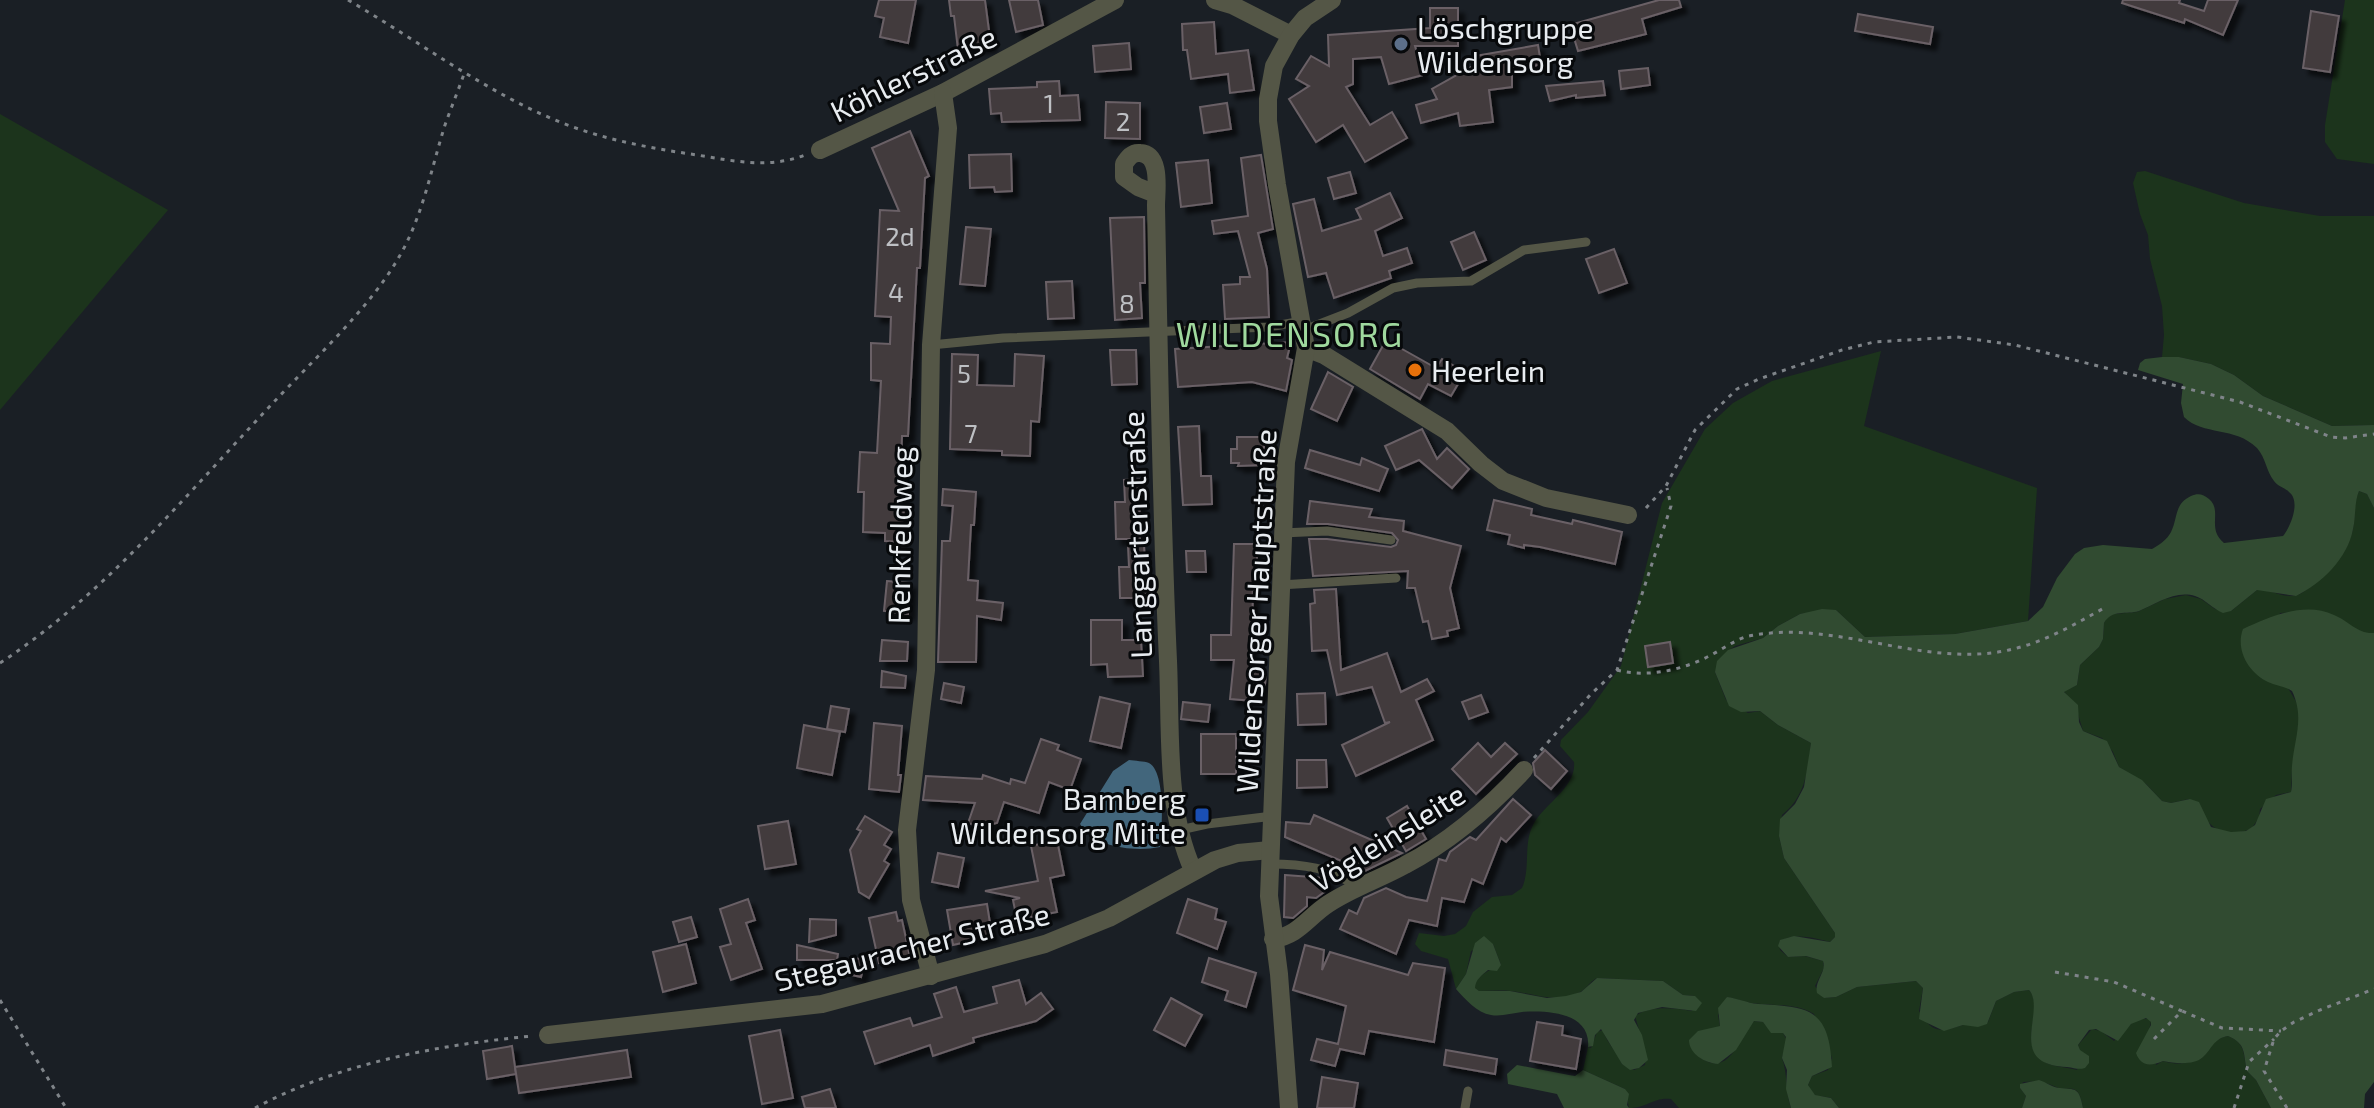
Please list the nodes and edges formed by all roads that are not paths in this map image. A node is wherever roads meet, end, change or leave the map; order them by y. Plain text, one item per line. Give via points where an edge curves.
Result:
1 (1115, 0) edge
2 (1215, 0) edge
3 (1332, 0) edge
4 (1291, 35) junction
5 (943, 93) junction
6 (820, 150) road end
7 (1156, 194) dead end
8 (1586, 242) dead end
9 (1158, 331) junction
10 (1304, 333) junction
11 (931, 345) junction
12 (1628, 515) road end
13 (1282, 533) junction
14 (1391, 540) dead end
15 (1396, 578) dead end
16 (1280, 585) junction
17 (1524, 770) road end
18 (1273, 816) junction
19 (1180, 830) junction
20 (1270, 857) junction
21 (1193, 870) junction
22 (1357, 888) junction
23 (1273, 939) junction
24 (931, 976) junction
25 (548, 1035) road end
26 (1468, 1091) dead end
27 (1289, 1108) edge
28 (1465, 1108) edge

1 - 5 street, Köhlerstraße
2 - 4 street
3 - 4 street, Wildensorger Hauptstraße
4 - 10 street, Wildensorger Hauptstraße via 1274,66 1268,121
5 - 6 street, Köhlerstraße
5 - 11 street, Renkfeldweg via 947,156
7 - 9 street, Langgartenstraße
8 - 10 lane via 1524,250 1471,281 1393,288
9 - 10 lane via 1269,327
9 - 11 lane
9 - 19 street, Langgartenstraße via 1163,548
10 - 12 street via 1324,355 1447,431 1503,481 1546,498
10 - 13 street, Wildensorger Hauptstraße
11 - 24 street, Renkfeldweg via 926,670 907,830 911,900
13 - 14 lane via 1327,531
13 - 16 street, Wildensorger Hauptstraße
15 - 16 lane
16 - 18 street, Wildensorger Hauptstraße
17 - 22 street, Vögleinsleite via 1477,818 1405,865
18 - 19 lane
18 - 20 street, Wildensorger Hauptstraße
19 - 21 street, Langgartenstraße
20 - 21 street, Stegauracher Straße via 1238,853
20 - 22 lane via 1339,874
20 - 23 street, Wildensorger Hauptstraße
21 - 24 street, Stegauracher Straße via 1086,929
22 - 23 street, Vögleinsleite via 1300,929
23 - 27 street, Wildensorger Hauptstraße
24 - 25 street, Stegauracher Straße via 822,1004
26 - 28 lane

